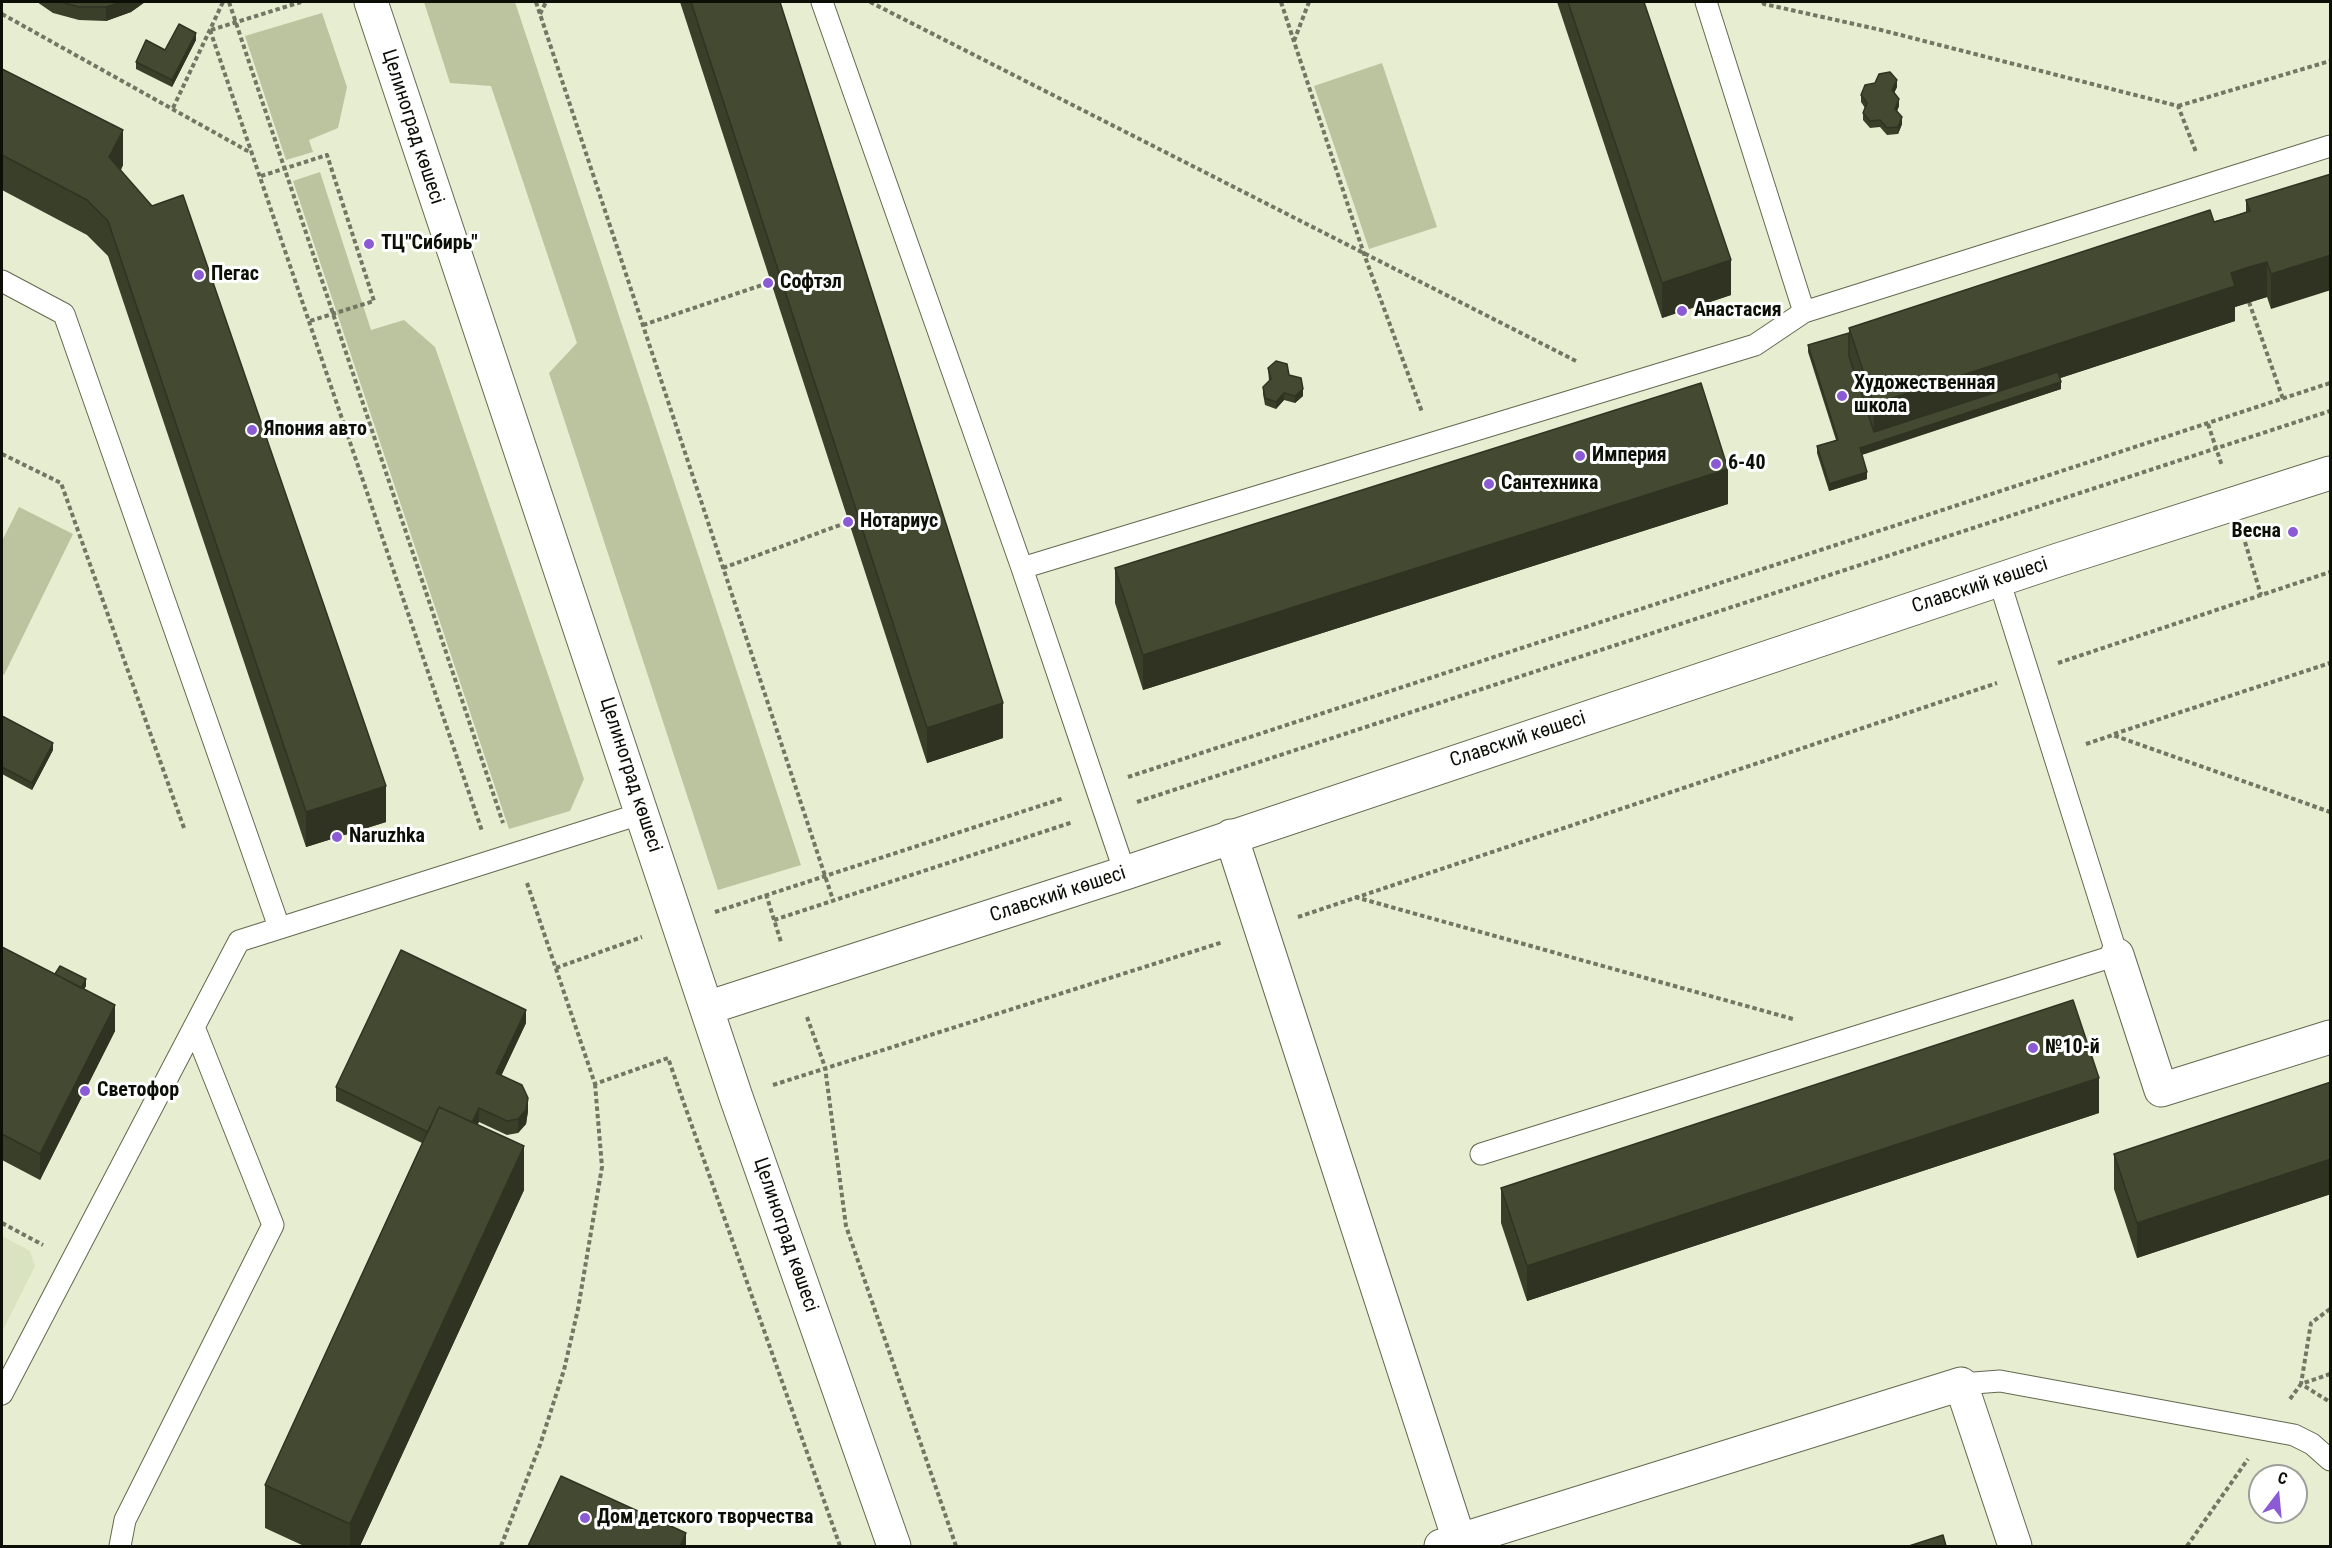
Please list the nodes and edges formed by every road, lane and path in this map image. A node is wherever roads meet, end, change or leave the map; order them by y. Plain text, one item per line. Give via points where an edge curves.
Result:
1 (223, 2) edge
2 (229, 2) edge
3 (301, 2) edge
4 (370, 2) edge
5 (536, 2) edge
6 (546, 2) edge
7 (822, 2) edge
8 (870, 2) edge
9 (1281, 2) edge
10 (1309, 2) edge
11 (1706, 2) edge
12 (1763, 2) edge
13 (2, 14) edge
14 (540, 14) junction
15 (236, 23) junction
16 (210, 30) junction
17 (1294, 42) junction
18 (2331, 61) edge
19 (2178, 106) junction
20 (173, 108) junction
21 (2331, 146) edge
22 (254, 154) junction
23 (285, 168) junction
24 (261, 176) junction
25 (2208, 184) junction
26 (1364, 254) junction
27 (2, 281) edge
28 (768, 283) edge
29 (2250, 302) edge
30 (1804, 312) junction
31 (333, 314) junction
32 (310, 321) junction
33 (643, 325) junction
34 (2331, 383) edge
35 (1623, 385) junction
36 (2283, 399) junction
37 (2331, 411) edge
38 (1433, 443) junction
39 (2, 454) edge
40 (2331, 473) edge
41 (848, 522) edge
42 (723, 568) junction
43 (1022, 568) junction
44 (2331, 572) edge
45 (1999, 580) junction
46 (2331, 663) edge
47 (2028, 673) junction
48 (2114, 735) junction
49 (2082, 745) dead end
50 (1095, 788) junction
51 (1104, 812) junction
52 (2331, 812) edge
53 (643, 813) junction
54 (183, 828) dead end
55 (1231, 836) junction
56 (492, 861) junction
57 (518, 863) junction
58 (1125, 873) junction
59 (825, 875) junction
60 (1354, 897) junction
61 (833, 900) junction
62 (774, 920) dead end
63 (678, 924) junction
64 (279, 927) junction
65 (1260, 931) junction
66 (2117, 955) junction
67 (556, 968) junction
68 (707, 1008) junction
69 (1799, 1021) dead end
70 (194, 1027) junction
71 (2331, 1037) edge
72 (595, 1083) junction
73 (1481, 1154) dead end
74 (2, 1223) edge
75 (72, 1260) junction
76 (2331, 1309) edge
77 (2331, 1374) edge
78 (1961, 1384) junction
79 (2301, 1384) junction
80 (2, 1394) edge
81 (2331, 1402) edge
82 (2268, 1431) junction
83 (2331, 1460) edge
84 (1454, 1545) edge
85 (120, 1546) edge
86 (501, 1546) edge
87 (840, 1546) edge
88 (894, 1546) edge
89 (956, 1546) edge
90 (2015, 1546) edge
91 (2187, 1546) edge

1 - 16 path
2 - 15 path
3 - 15 path
4 - 53 street, Целиноград көшесі
5 - 14 path
6 - 14 path
7 - 43 lane
8 - 26 path
9 - 17 path
10 - 17 path
11 - 30 lane
12 - 19 path
13 - 20 path
14 - 33 path
15 - 16 path
15 - 23 path
16 - 20 path
16 - 22 path
17 - 26 path
18 - 19 path
19 - 25 path
20 - 22 path
21 - 25 lane
22 - 24 path
23 - 24 path
23 - 31 path
23 - 31 path via 327,155 374,300
24 - 32 path
25 - 30 lane
26 - 35 path
26 - 38 path
27 - 64 lane via 64,314
28 - 33 path
29 - 36 path
30 - 35 lane via 1755,345
31 - 32 path
31 - 57 path
32 - 56 path
33 - 42 path
34 - 36 path
35 - 38 lane
36 - 50 path
37 - 51 path
38 - 43 lane
39 - 54 path via 61,483
40 - 45 street, Славский көшесі
41 - 42 path
42 - 59 path
43 - 50 lane
44 - 47 path
45 - 47 lane
45 - 55 street, Славский көшесі
46 - 48 path
47 - 60 path
47 - 66 lane
48 - 49 path
48 - 52 path
50 - 51 lane
50 - 59 path
51 - 58 lane
51 - 61 path
53 - 57 lane
53 - 63 street, Целиноград көшесі
55 - 58 street, Славский көшесі
55 - 65 street
56 - 57 lane
56 - 64 lane
57 - 67 path
58 - 68 street, Славский көшесі
59 - 61 path
59 - 63 path
60 - 65 path
60 - 69 path
61 - 62 path
63 - 67 path
63 - 68 street, Целиноград көшесі
64 - 70 lane via 239,941
65 - 84 street
65 - 89 path via 825,1067 846,1226
66 - 71 street via 2161,1090
66 - 73 lane
67 - 72 path
68 - 88 street, Целиноград көшесі
70 - 75 lane
70 - 85 lane via 273,1225 126,1520
72 - 86 path via 602,1167 578,1309 564,1370
72 - 87 path via 668,1058
74 - 75 path
75 - 80 lane
76 - 79 path via 2311,1323
77 - 79 path
78 - 82 lane via 2000,1381
78 - 84 street
78 - 90 street
79 - 81 path
79 - 82 path
82 - 83 lane via 2294,1435
82 - 91 path

